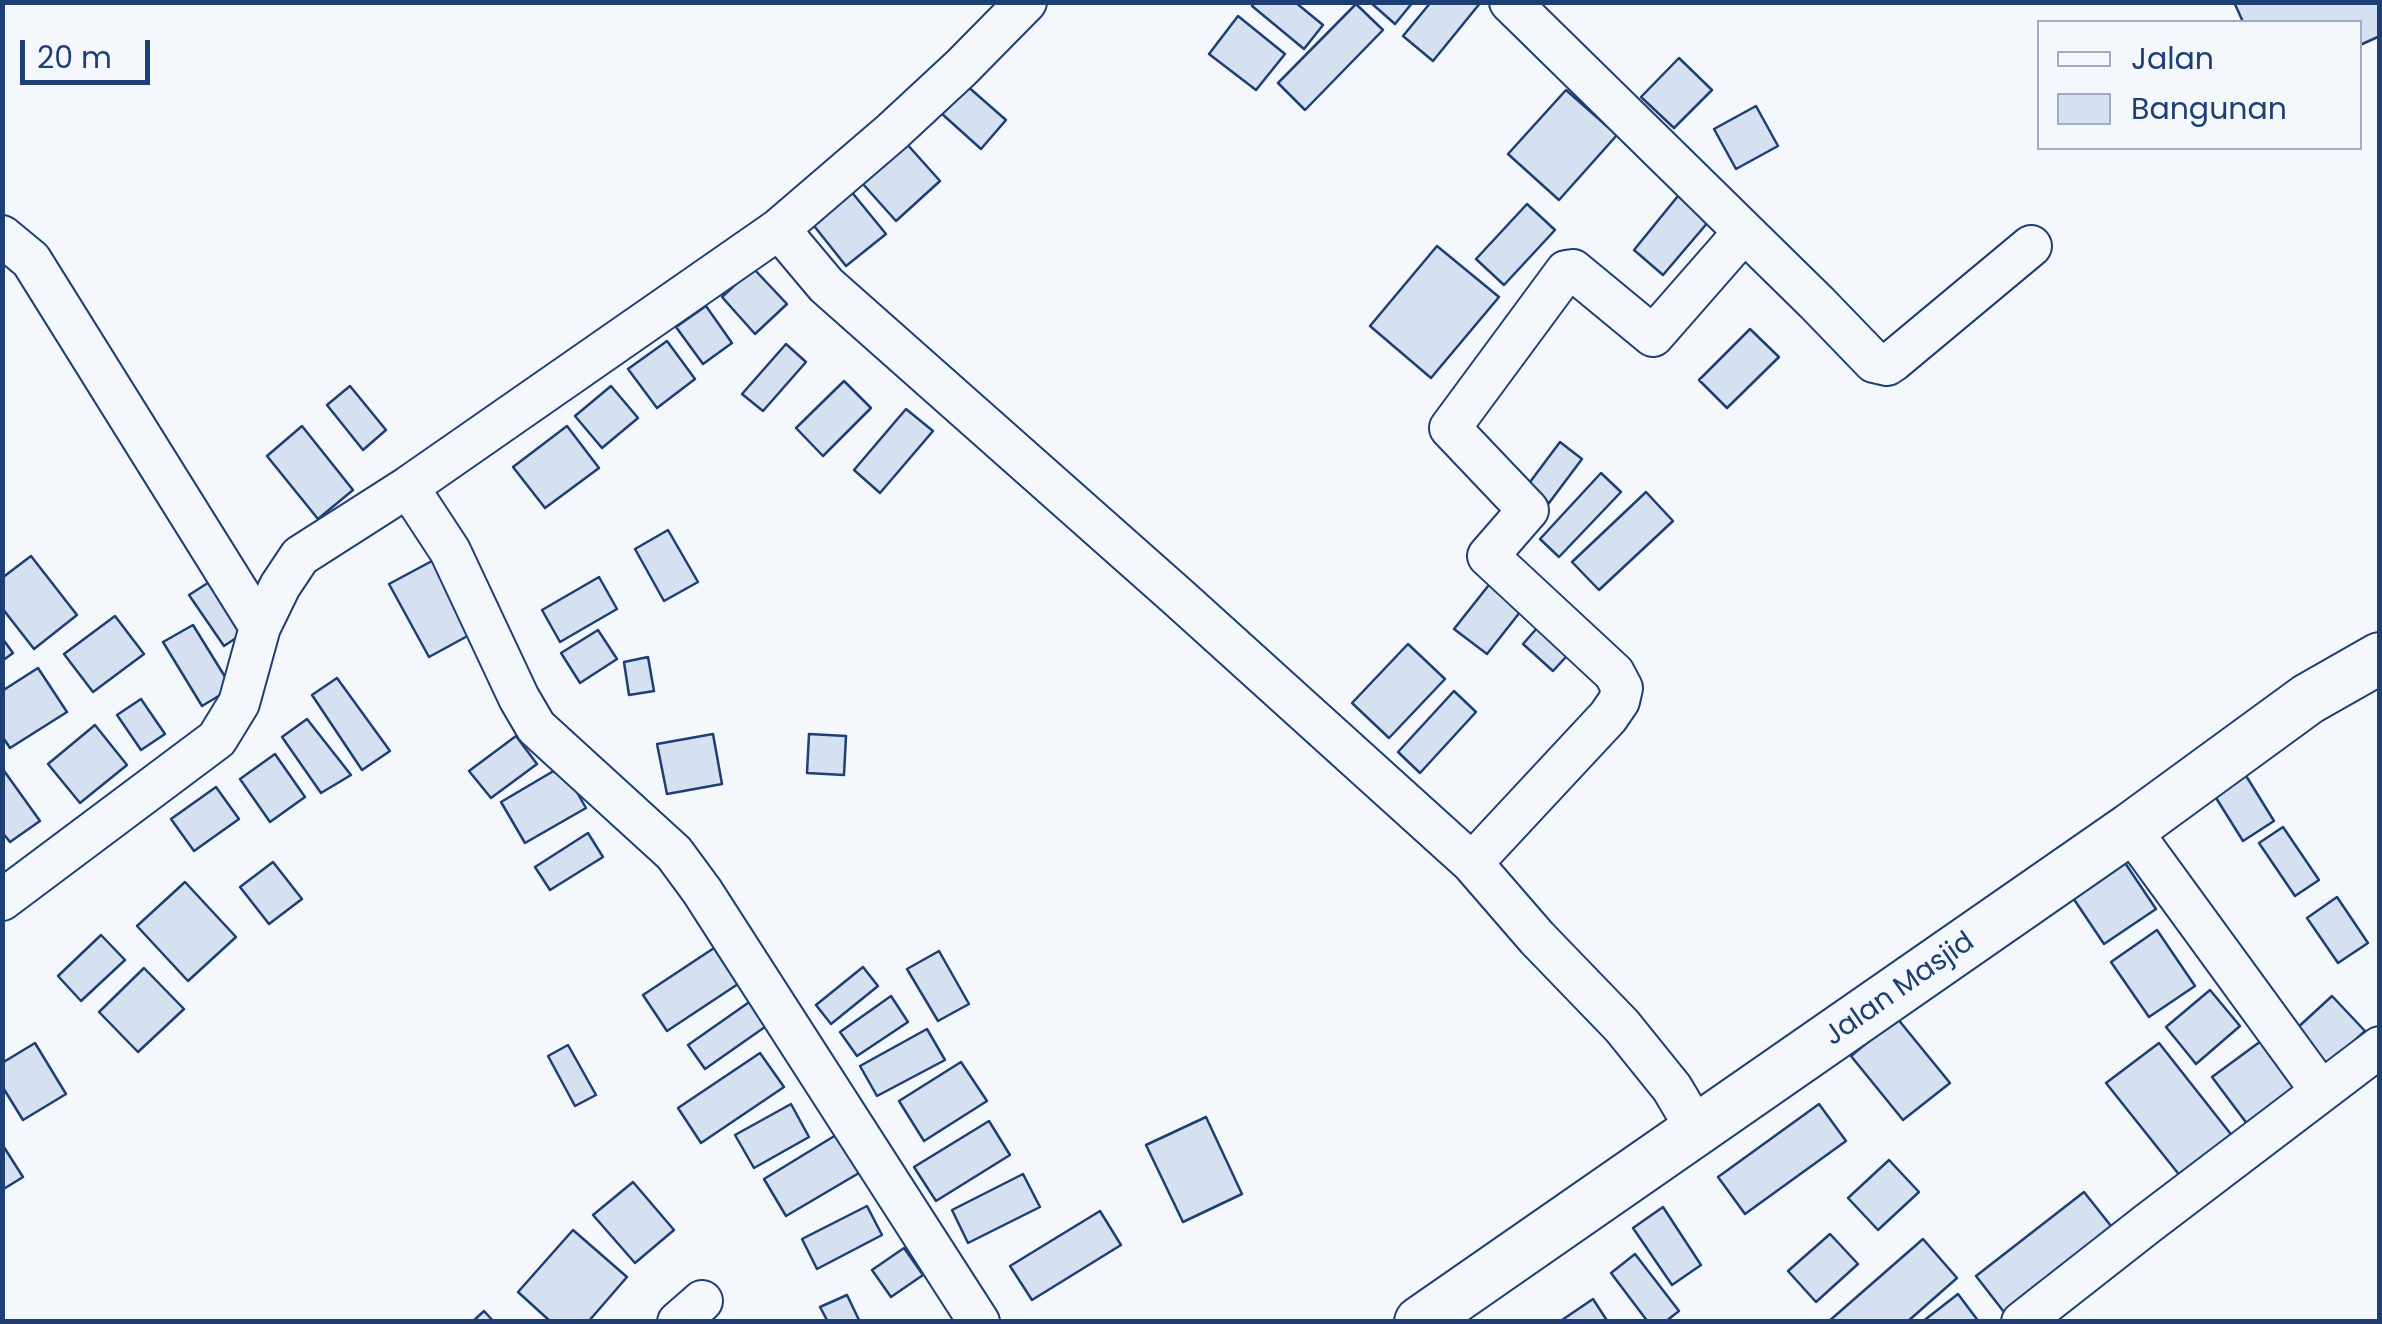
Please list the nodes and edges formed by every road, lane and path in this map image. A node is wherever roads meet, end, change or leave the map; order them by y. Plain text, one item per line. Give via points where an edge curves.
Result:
1 (1026, 2) edge
2 (1510, 2) edge
3 (779, 229) junction
4 (1744, 232) junction
5 (2, 236) edge
6 (2030, 246) dead end
7 (416, 498) junction
8 (260, 628) junction
9 (2380, 658) edge
10 (2130, 829) junction
11 (1472, 863) junction
12 (2, 900) edge
13 (2380, 1047) edge
14 (2321, 1091) junction
15 (1698, 1130) junction
16 (979, 1322) edge
17 (1420, 1322) edge
18 (2022, 1322) edge

1 - 3 street via 892,132
2 - 4 street
3 - 7 street
3 - 11 street via 826,285
4 - 6 street via 1881,365 1893,362
4 - 11 street via 1654,336 1570,269 1450,428 1528,510 1488,556 1614,672 1622,688 1608,717
5 - 8 street via 31,260
7 - 8 street via 300,556
7 - 16 street via 450,552 536,727 674,853
8 - 12 street via 239,703 216,740
9 - 10 street, Jalan Masjid via 2308,700
10 - 14 street
10 - 15 street, Jalan Masjid
11 - 15 street via 1622,1026
13 - 14 street
14 - 18 street
15 - 17 street, Jalan Masjid

